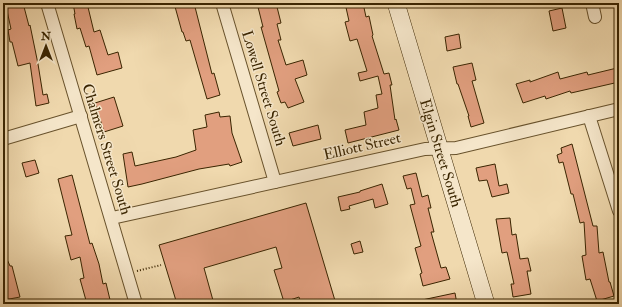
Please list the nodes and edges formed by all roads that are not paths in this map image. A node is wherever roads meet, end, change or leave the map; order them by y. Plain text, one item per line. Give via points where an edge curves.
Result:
1 (47, 3) edge
2 (222, 3) edge
3 (396, 3) edge
4 (592, 3) edge
5 (595, 18) dead end
6 (619, 109) edge
7 (80, 116) junction
8 (589, 116) junction
9 (3, 139) edge
10 (439, 148) junction
11 (275, 182) junction
12 (619, 211) edge
13 (112, 218) junction
14 (136, 304) edge
15 (486, 304) edge

1 - 7 street, Chalmers Street South
2 - 11 street, Lowell Street South
3 - 10 street, Elgin Street South
4 - 5 street
6 - 8 street, Elliott Street
7 - 9 street
7 - 13 street, Chalmers Street South
8 - 10 street, Elliott Street via 456,148
8 - 12 street
10 - 11 street, Elliott Street
10 - 15 street, Elgin Street South
11 - 13 street, Elliott Street
13 - 14 street, Chalmers Street South

